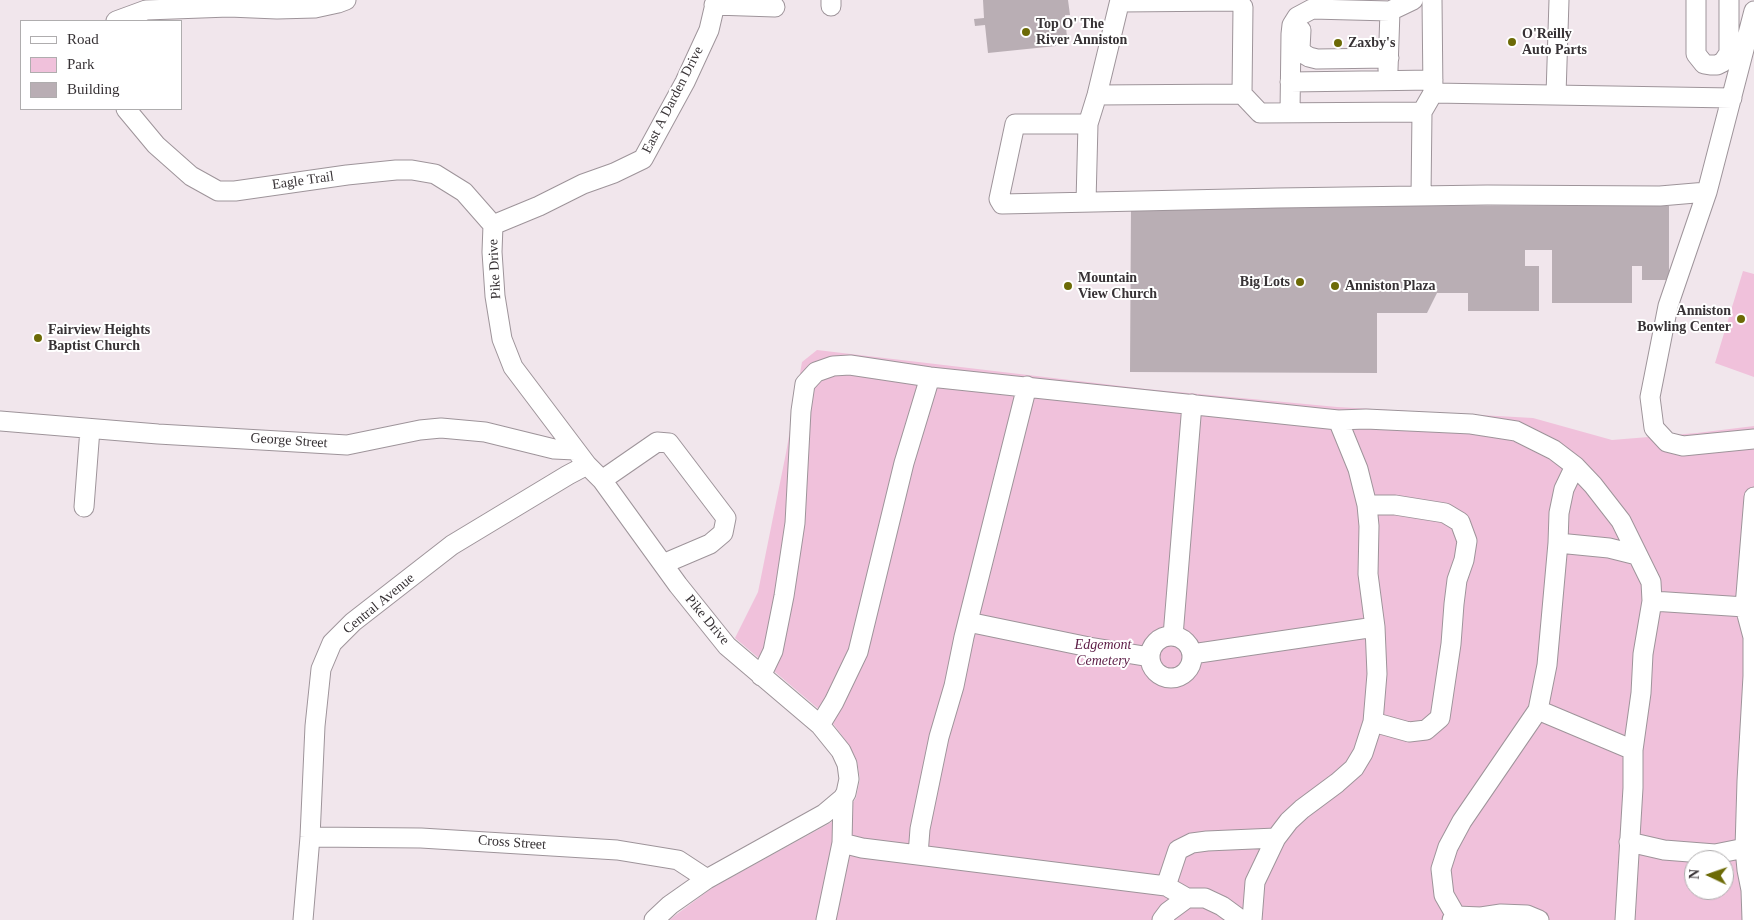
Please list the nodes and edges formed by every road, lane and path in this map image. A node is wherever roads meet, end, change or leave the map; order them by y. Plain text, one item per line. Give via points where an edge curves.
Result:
1 (346, 0) edge
2 (1413, 0) edge
3 (1432, 0) edge
4 (1559, 0) edge
5 (1696, 0) edge
6 (1729, 0) edge
7 (1120, 1) edge
8 (715, 3) edge
9 (775, 7) dead end
10 (1346, 10) junction
11 (1390, 11) junction
12 (1754, 11) edge
13 (119, 20) edge
14 (1389, 58) junction
15 (1388, 81) junction
16 (1290, 82) junction
17 (1433, 86) junction
18 (1242, 94) junction
19 (1098, 95) junction
20 (1556, 95) junction
21 (1732, 98) junction
22 (127, 110) edge
23 (1422, 112) junction
24 (1290, 113) junction
25 (1088, 124) junction
26 (1707, 192) junction
27 (1421, 196) junction
28 (1086, 202) junction
29 (493, 225) junction
30 (930, 376) junction
31 (1027, 386) junction
32 (1192, 404) junction
33 (1338, 420) junction
34 (0, 422) edge
35 (90, 429) junction
36 (1754, 439) edge
37 (576, 450) junction
38 (587, 466) junction
39 (1575, 466) junction
40 (602, 480) junction
41 (1754, 497) edge
42 (1367, 505) junction
43 (84, 507) dead end
44 (1558, 543) junction
45 (1637, 555) junction
46 (664, 564) junction
47 (1652, 601) junction
48 (1745, 607) junction
49 (968, 622) junction
50 (1375, 627) junction
51 (1174, 636) junction
52 (1192, 654) junction
53 (1150, 657) junction
54 (761, 676) junction
55 (1538, 710) junction
56 (1373, 722) junction
57 (820, 725) junction
58 (1634, 750) junction
59 (843, 798) junction
60 (310, 837) junction
61 (1276, 838) junction
62 (1629, 842) junction
63 (842, 843) junction
64 (1745, 848) junction
65 (918, 855) junction
66 (707, 879) junction
67 (1166, 886) junction
68 (1187, 898) junction
69 (1454, 918) edge
70 (303, 920) edge
71 (654, 920) edge
72 (826, 920) edge
73 (1162, 920) edge
74 (1241, 920) edge
75 (1252, 920) edge
76 (1539, 920) edge
77 (1625, 920) edge
78 (1752, 920) edge

1 - 13 street via 316,8 146,10
2 - 11 street
3 - 17 street
4 - 20 street
5 - 6 street via 1696,54 1704,64 1710,65 1723,62 1729,53
7 - 18 street via 1237,1 1243,7
7 - 19 street
8 - 9 street
8 - 29 street, East A Darden Drive via 709,30 685,82 643,159
10 - 11 street
10 - 14 street via 1333,18 1307,19 1302,25 1300,49 1304,54 1317,59
10 - 16 street via 1312,9 1297,17 1291,34
11 - 14 street
12 - 21 street
14 - 15 street
15 - 16 street
15 - 17 street
16 - 24 street
17 - 20 street
17 - 23 street
18 - 19 street
18 - 24 street via 1260,113
19 - 25 street
20 - 21 street
21 - 26 street
22 - 29 street, Eagle Trail via 156,145 191,176 218,191 236,192 347,175 412,170 435,174 464,192
23 - 24 street
23 - 27 street
25 - 28 street
25 - 28 street via 1015,124 999,199 1002,204
26 - 27 street via 1660,196
26 - 36 street via 1668,306 1650,397 1654,428 1666,442 1683,446
27 - 28 street
29 - 37 street, Pike Drive via 492,252 502,339 513,367
30 - 31 street
30 - 54 street via 850,365 833,366 816,372 805,384 795,523 786,586 773,650
30 - 57 street via 904,463 858,652
31 - 32 street
31 - 49 street
32 - 33 street
32 - 51 street
33 - 39 street via 1470,424 1516,431 1554,450
33 - 42 street via 1358,469
34 - 35 street, George Street
35 - 37 street, George Street via 347,445 441,428 484,432 554,449
35 - 43 street
37 - 38 street, Pike Drive
38 - 40 street, Pike Drive
38 - 60 street, Central Avenue via 452,545 353,622 332,643 321,669
39 - 44 street via 1564,489
39 - 45 street via 1621,521
40 - 46 street, Pike Drive
40 - 46 street via 657,442 669,443 726,518 723,533 710,544
41 - 48 street
42 - 50 street via 1368,574
42 - 56 street via 1395,505 1445,513 1460,522 1467,540 1457,580 1440,718 1426,730 1409,732
44 - 45 street via 1609,548
44 - 55 street via 1547,665
45 - 47 street via 1650,582
46 - 54 street, Pike Drive via 727,646
47 - 48 street
47 - 58 street via 1643,654
48 - 64 street via 1753,637 1754,676
49 - 53 street
49 - 65 street via 920,829
50 - 52 street
50 - 56 street via 1377,674
51 - 52 street via 1186,642
51 - 53 street via 1166,636 1155,644
52 - 53 street via 1185,673 1173,678 1154,670
54 - 57 street, Pike Drive
55 - 58 street
55 - 69 street via 1448,847 1441,869 1444,895
56 - 61 street via 1363,753 1354,768 1302,809
57 - 59 street, Pike Drive via 847,764 849,779
58 - 62 street
59 - 63 street, Pike Drive
59 - 66 street via 824,814
60 - 66 street, Cross Street via 421,838 617,850 678,860
60 - 70 street, Central Avenue
61 - 67 street via 1192,843 1178,850
61 - 75 street via 1255,882
62 - 64 street via 1664,850 1715,854
62 - 77 street
63 - 65 street
63 - 72 street, Pike Drive
64 - 78 street
65 - 67 street
66 - 71 street
67 - 68 street
68 - 73 street
68 - 74 street via 1204,898
69 - 76 street via 1527,915

